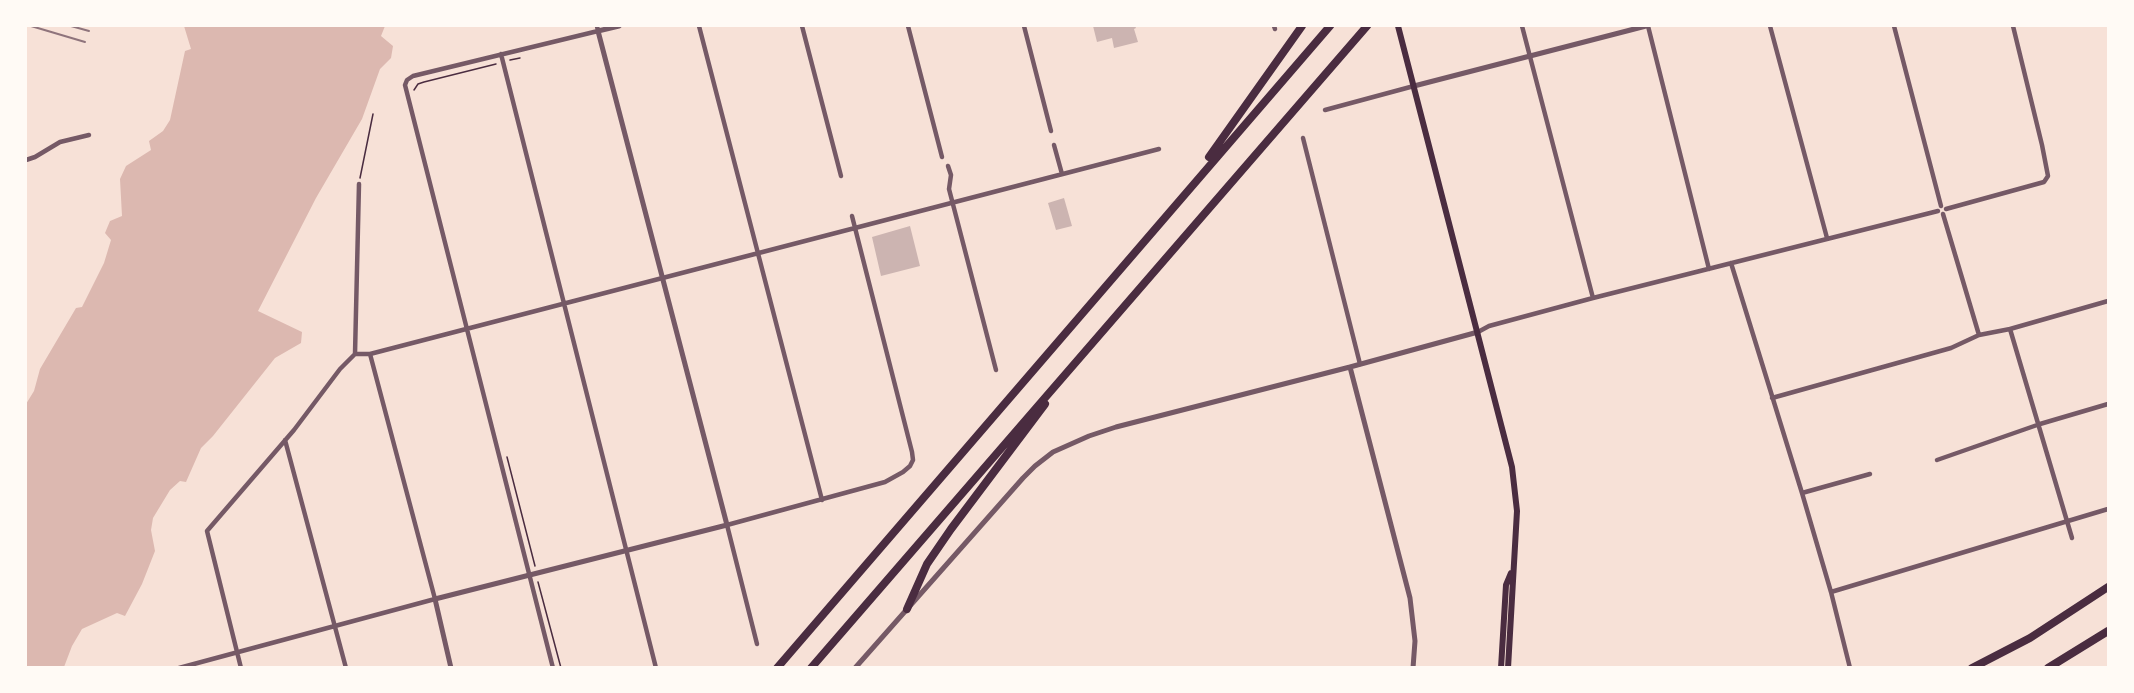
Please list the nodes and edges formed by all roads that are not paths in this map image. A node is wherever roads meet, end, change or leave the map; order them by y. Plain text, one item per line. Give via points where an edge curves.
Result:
1 (619, 26) edge
2 (699, 26) edge
3 (802, 26) edge
4 (908, 26) edge
5 (1024, 26) edge
6 (1302, 26) edge
7 (1330, 26) edge
8 (1367, 26) edge
9 (1398, 26) edge
10 (1522, 26) edge
11 (1647, 26) edge
12 (1770, 26) edge
13 (1894, 26) edge
14 (2013, 26) edge
15 (598, 28) edge
16 (501, 54) junction
17 (1530, 55) junction
18 (1414, 86) junction
19 (1325, 110) dead end
20 (1051, 131) dead end
21 (89, 135) dead end
22 (1303, 138) dead end
23 (1054, 145) dead end
24 (1159, 149) dead end
25 (942, 157) dead end
26 (26, 160) edge
27 (948, 166) dead end
28 (1062, 174) junction
29 (841, 176) dead end
30 (359, 184) road end
31 (1182, 196) junction
32 (953, 203) junction
33 (1942, 210) junction
34 (852, 216) dead end
35 (855, 229) junction
36 (1827, 238) junction
37 (760, 254) junction
38 (1731, 263) junction
39 (1709, 269) junction
40 (661, 279) junction
41 (1593, 298) junction
42 (2109, 301) edge
43 (564, 304) junction
44 (466, 328) junction
45 (2010, 329) junction
46 (1478, 332) junction
47 (1978, 335) junction
48 (1094, 340) junction
49 (355, 354) junction
50 (370, 354) junction
51 (1360, 364) junction
52 (1350, 367) junction
53 (996, 370) dead end
54 (1772, 398) junction
55 (2109, 404) edge
56 (2040, 424) junction
57 (285, 440) junction
58 (1937, 460) dead end
59 (1870, 474) dead end
60 (1802, 493) junction
61 (822, 500) junction
62 (2109, 509) edge
63 (2068, 522) junction
64 (727, 525) junction
65 (2072, 538) dead end
66 (627, 550) junction
67 (1514, 567) junction
68 (530, 575) junction
69 (2109, 587) edge
70 (1831, 592) junction
71 (435, 599) junction
72 (907, 609) junction
73 (335, 626) junction
74 (2109, 631) edge
75 (757, 644) dead end
76 (238, 652) junction
77 (2049, 667) edge
78 (179, 668) edge
79 (242, 668) edge
80 (346, 668) edge
81 (451, 668) edge
82 (553, 668) edge
83 (656, 668) edge
84 (777, 668) edge
85 (811, 668) edge
86 (855, 668) edge
87 (1413, 668) edge
88 (1501, 668) edge
89 (1508, 668) edge
90 (1850, 668) edge
91 (1972, 668) edge

1 - 15 street
2 - 37 street
3 - 29 street
4 - 25 street
5 - 20 street
6 - 31 highway
7 - 31 highway
8 - 48 highway
9 - 18 main road
10 - 17 street
11 - 17 street
11 - 39 street
12 - 36 street
13 - 33 street
14 - 33 street via 2048,177 2044,182
15 - 16 street
15 - 40 street
16 - 43 street
16 - 44 street via 413,76 407,80 405,90
17 - 18 street
17 - 41 street
18 - 19 street
18 - 46 main road
21 - 26 street via 60,142
22 - 51 street
23 - 28 street
24 - 28 street
27 - 32 street
28 - 32 street
30 - 49 street
31 - 84 highway
32 - 35 street
32 - 53 street
33 - 36 street
33 - 47 street
34 - 35 street
35 - 37 street
35 - 61 street via 913,460 903,472 885,482
36 - 38 street
37 - 40 street
37 - 61 street
38 - 39 street
38 - 54 street
39 - 41 street
40 - 43 street
40 - 64 street
41 - 46 street
42 - 45 street
43 - 44 street
43 - 66 street
44 - 50 street
44 - 68 street
45 - 47 street
45 - 56 street
46 - 51 street
46 - 67 main road via 1512,466 1517,511
47 - 54 street via 1951,348
48 - 72 highway via 945,538 927,564
48 - 85 highway
49 - 50 street
49 - 57 street
50 - 71 street
51 - 52 street
52 - 72 street via 1116,427 1053,452 1023,478
52 - 87 street via 1410,598
54 - 60 street
55 - 56 street
56 - 58 street
56 - 63 street
57 - 73 street
57 - 76 street via 207,531
59 - 60 street
60 - 70 street
61 - 64 street
62 - 63 street
63 - 65 street
63 - 70 street
64 - 66 street
64 - 75 street
66 - 68 street
66 - 83 street
67 - 88 main road via 1506,585
67 - 89 main road
68 - 71 street
68 - 82 street
69 - 91 highway via 2030,638
70 - 90 street
71 - 73 street
71 - 81 street
72 - 86 street
73 - 76 street
73 - 80 street
74 - 77 highway
76 - 78 street
76 - 79 street

